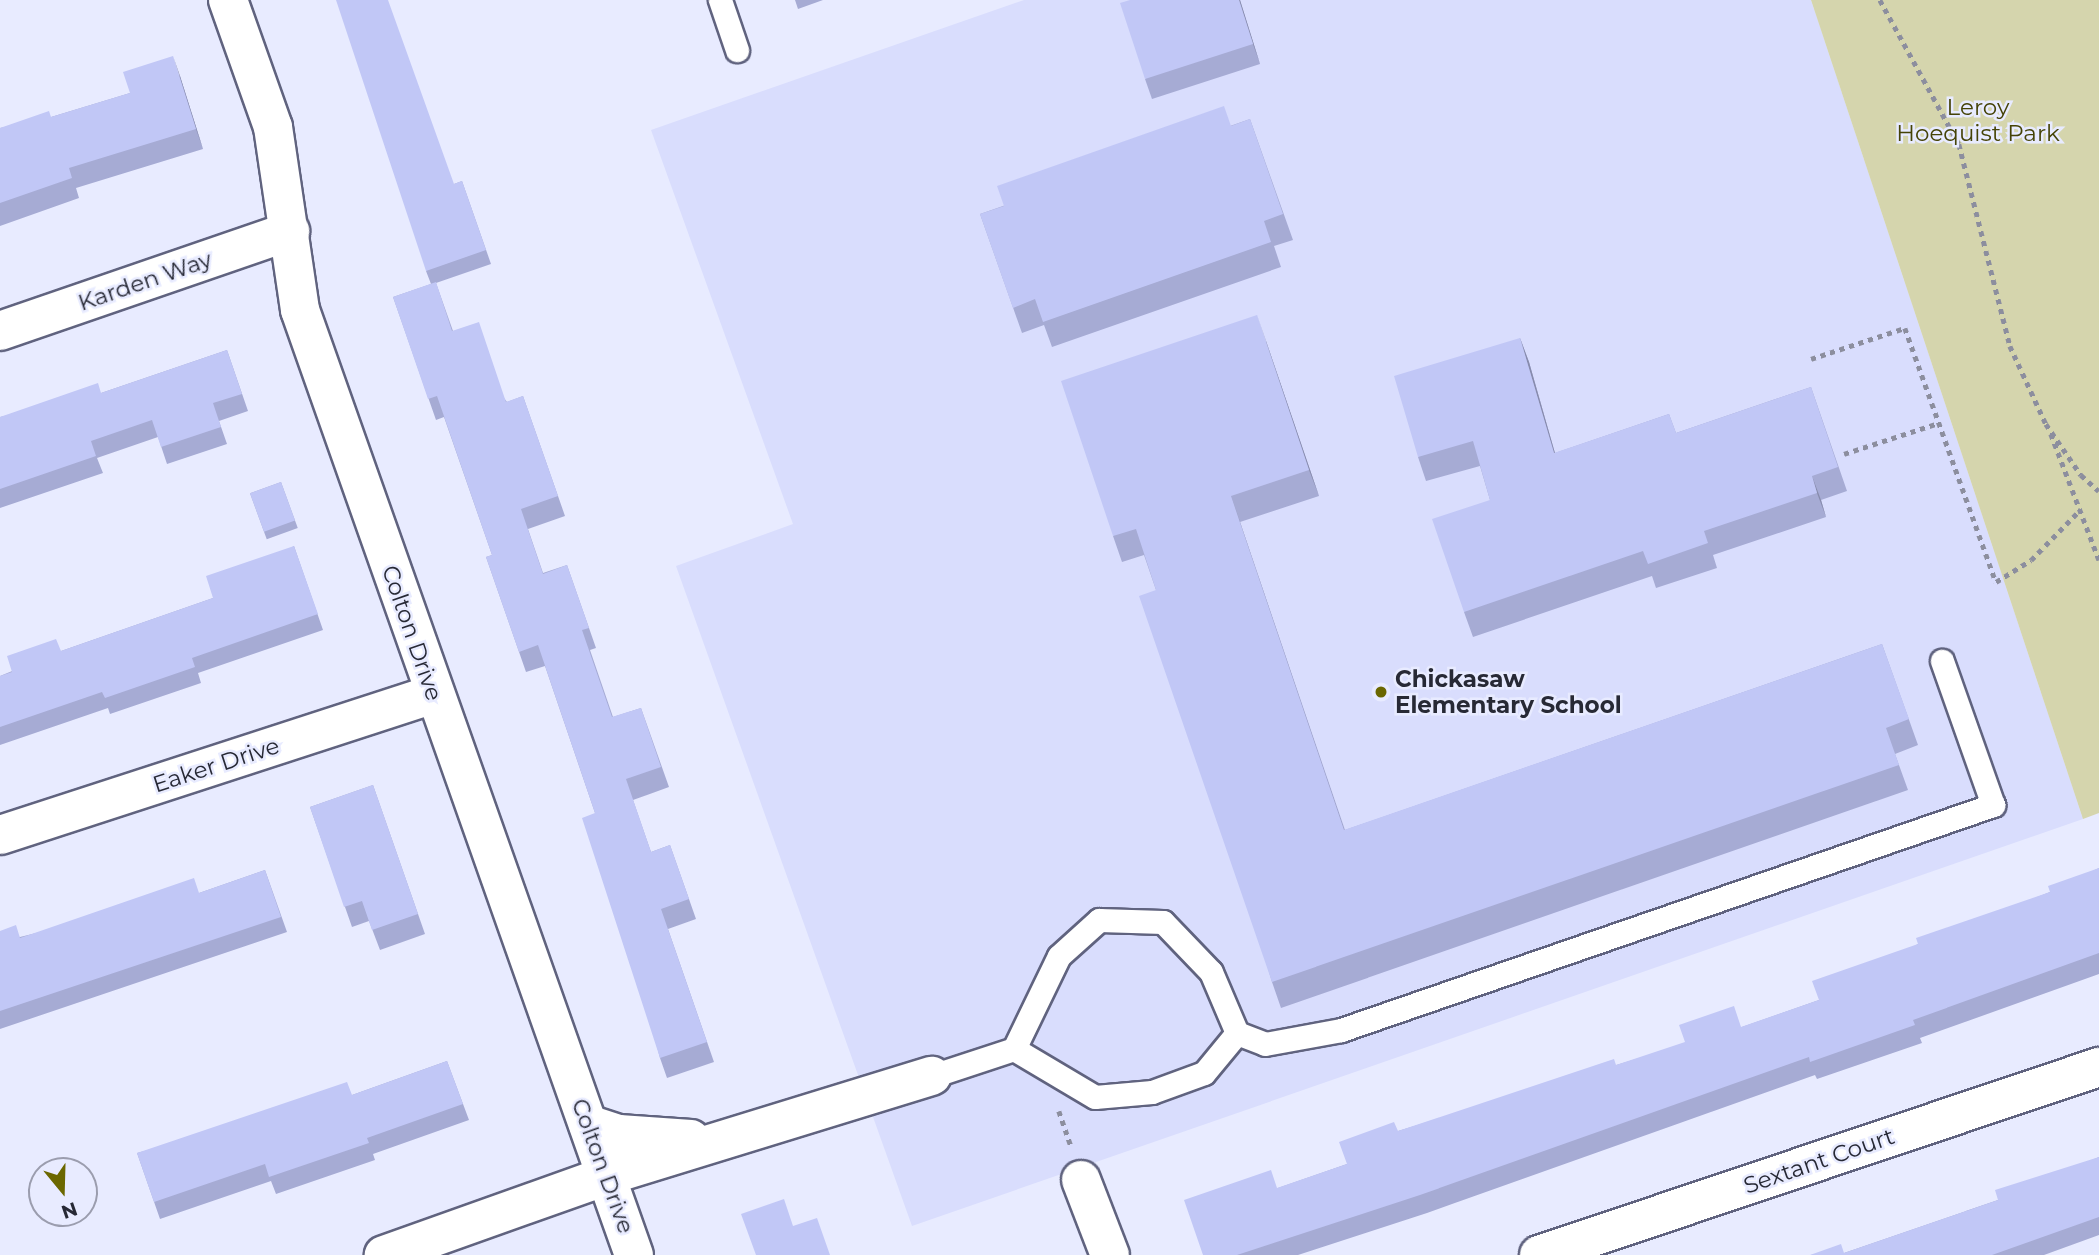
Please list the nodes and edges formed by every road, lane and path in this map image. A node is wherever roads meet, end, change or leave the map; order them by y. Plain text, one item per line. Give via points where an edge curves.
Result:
1 (228, 0) edge
2 (720, 0) edge
3 (1880, 0) edge
4 (737, 50) dead end
5 (289, 231) junction
6 (0, 331) edge
7 (1811, 359) dead end
8 (1939, 423) junction
9 (2046, 424) junction
10 (1844, 454) dead end
11 (2099, 491) edge
12 (2081, 509) junction
13 (2099, 559) edge
14 (1942, 661) dead end
15 (433, 694) junction
16 (0, 835) edge
17 (1237, 1033) junction
18 (1014, 1049) junction
19 (2099, 1066) edge
20 (932, 1076) joint
21 (1058, 1106) dead end
22 (588, 1124) junction
23 (721, 1137) junction
24 (606, 1176) junction
25 (1082, 1180) joint
26 (384, 1255) edge
27 (634, 1255) edge
28 (1110, 1255) edge
29 (1539, 1255) edge

1 - 5 street, Colton Drive via 273,127
2 - 4 lane
3 - 9 path via 1959,144 2010,346
5 - 6 street, Karden Way
5 - 15 street, Colton Drive via 300,310
7 - 8 path via 1905,328
8 - 10 path
8 - 12 path via 1996,582 2031,560
9 - 11 path via 2081,475
9 - 12 path
12 - 13 path
14 - 17 lane via 1993,805 1341,1030 1265,1044
15 - 16 street, Eaker Drive
15 - 22 street, Colton Drive
17 - 18 lane via 1205,1073 1152,1091 1095,1097
17 - 18 lane via 1211,972 1163,922 1099,920 1059,956
18 - 20 lane
19 - 29 street, Sextant Court
20 - 23 street
21 - 25 path
22 - 23 street via 665,1140
22 - 24 street, Colton Drive
23 - 24 street
24 - 26 street
24 - 27 street, Colton Drive
25 - 28 street

